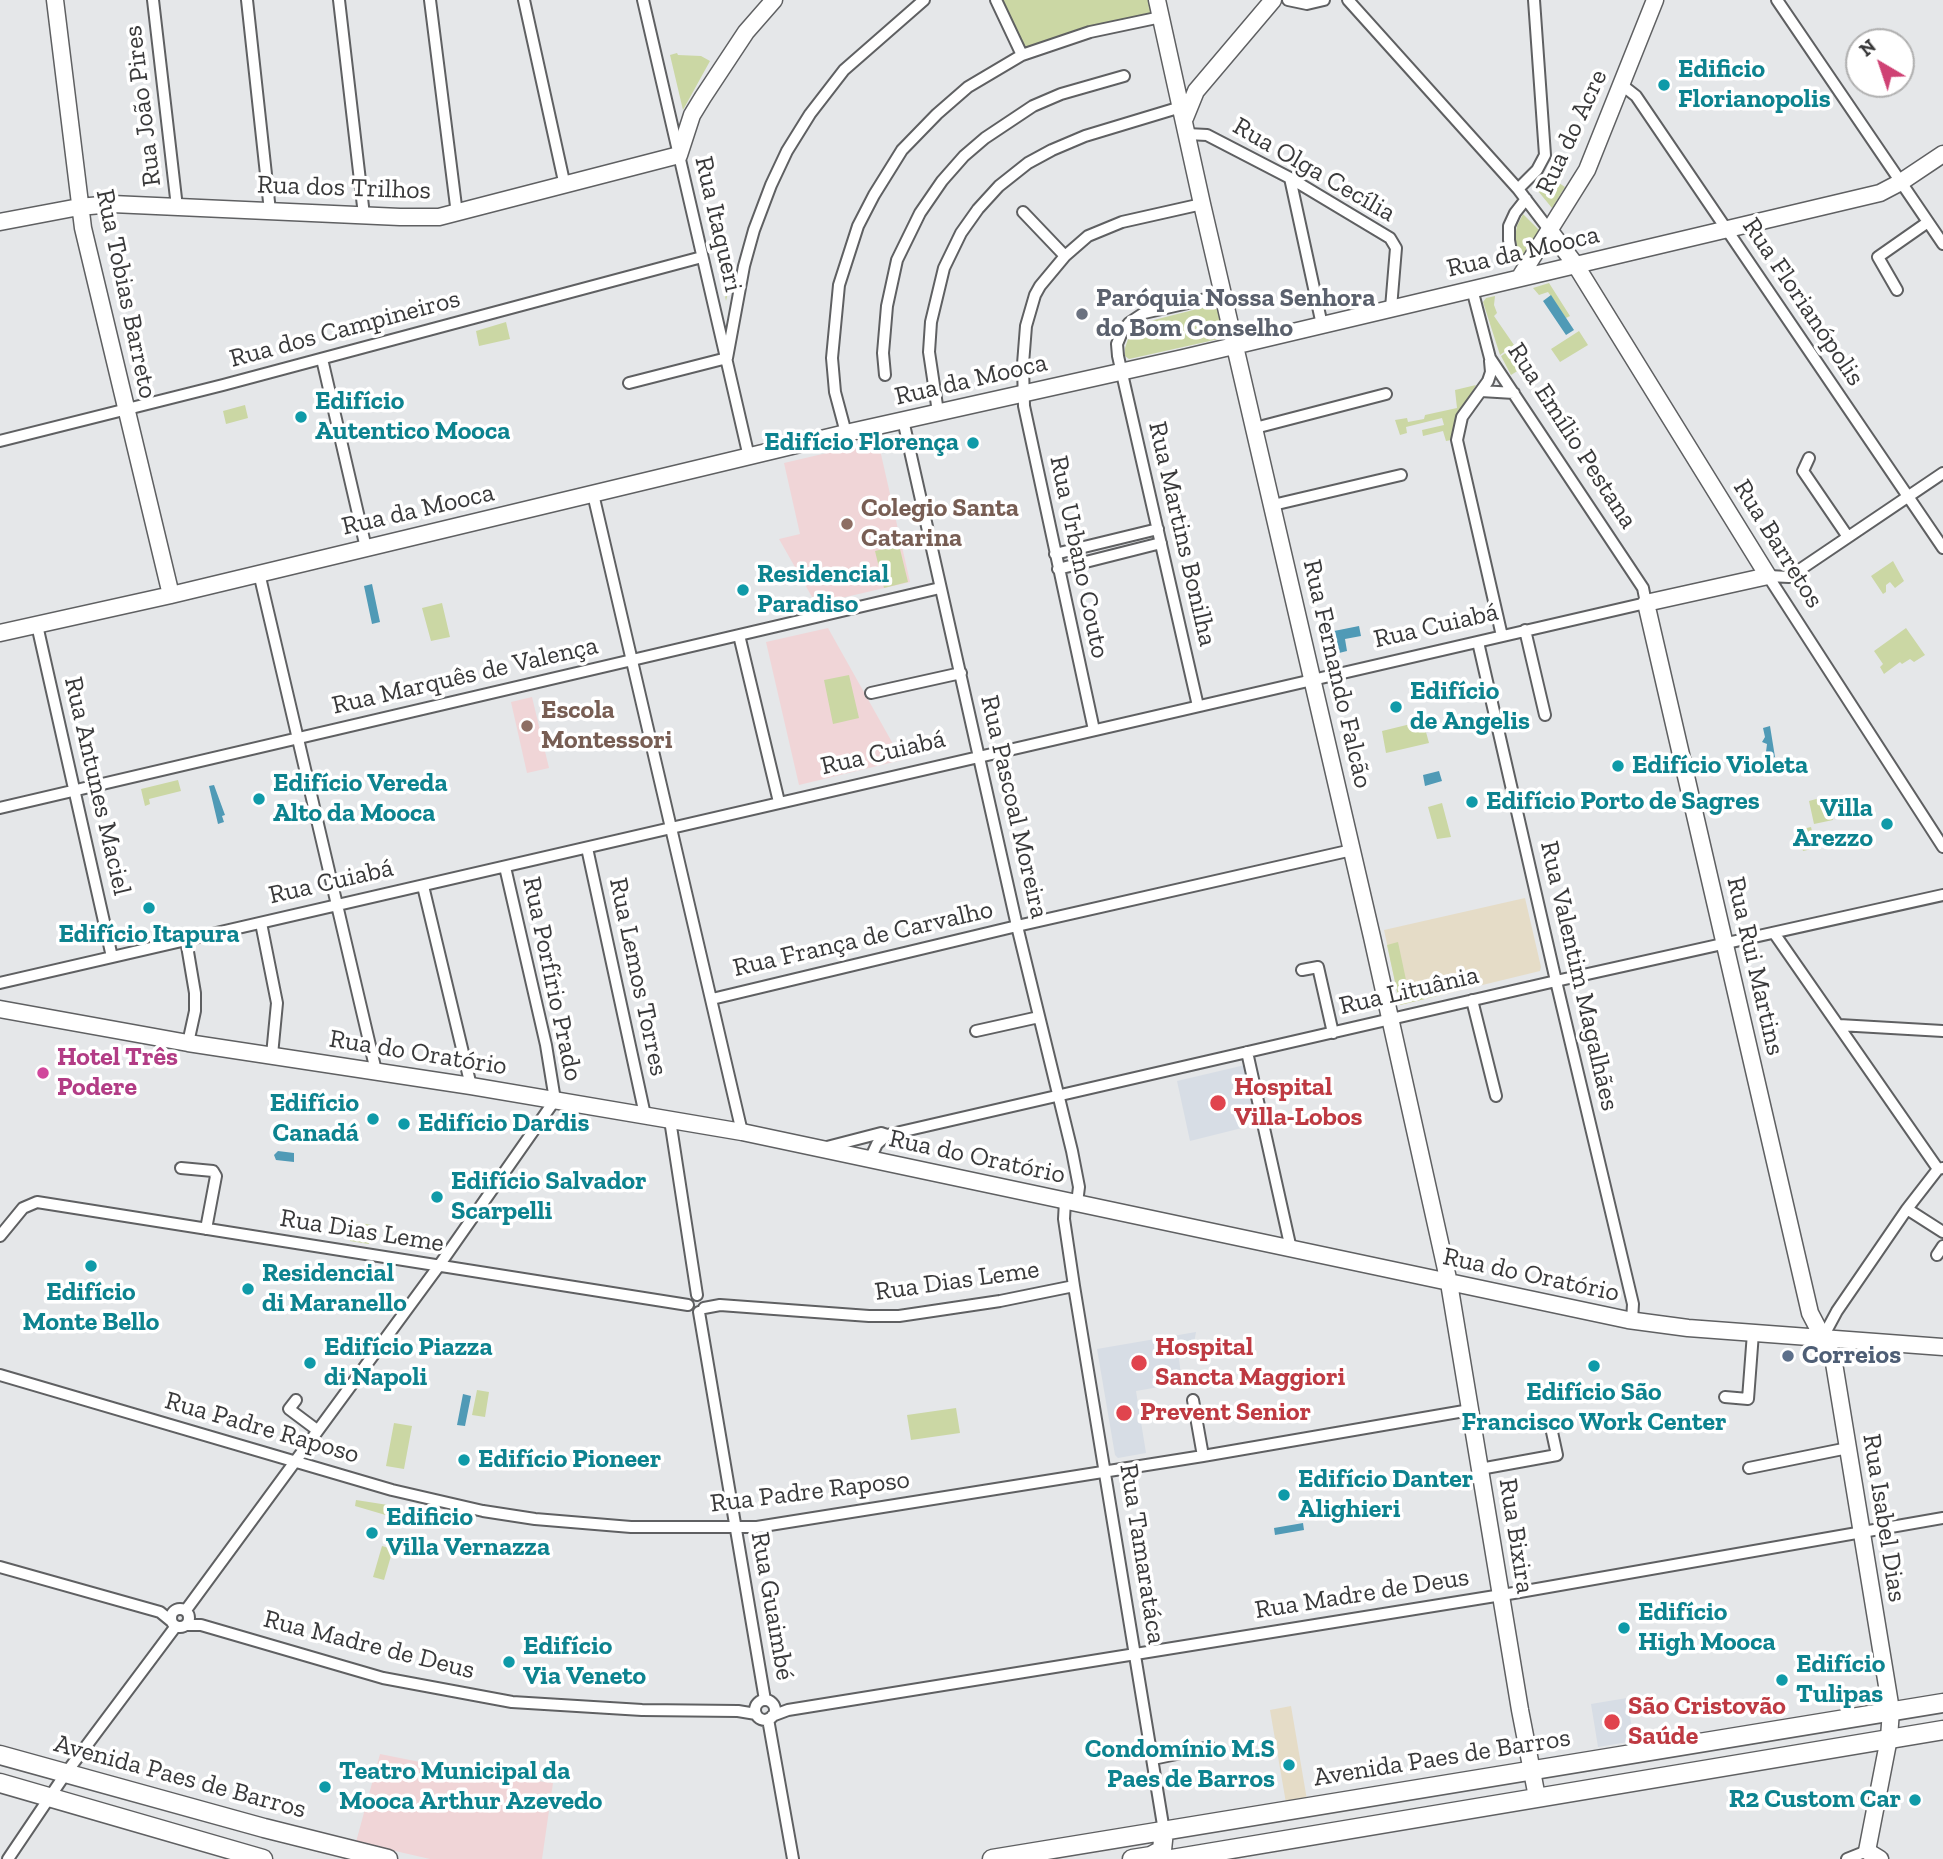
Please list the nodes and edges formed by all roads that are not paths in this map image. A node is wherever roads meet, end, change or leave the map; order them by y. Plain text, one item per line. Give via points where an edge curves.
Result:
1 (55, 0) edge
2 (153, 0) edge
3 (247, 0) edge
4 (339, 0) edge
5 (430, 0) edge
6 (524, 0) edge
7 (643, 0) edge
8 (774, 0) edge
9 (924, 0) edge
10 (996, 0) edge
11 (1157, 0) edge
12 (1273, 0) edge
13 (1288, 0) edge
14 (1324, 0) edge
15 (1348, 0) edge
16 (1534, 0) edge
17 (1655, 0) edge
18 (1777, 0) edge
19 (1161, 16) junction
20 (1022, 55) junction
21 (1124, 76) dead end
22 (1175, 76) junction
23 (1209, 79) junction
24 (1622, 85) junction
25 (1184, 121) junction
26 (1943, 154) edge
27 (679, 155) junction
28 (1290, 178) junction
29 (1901, 182) junction
30 (565, 186) junction
31 (1518, 189) junction
32 (1526, 200) junction
33 (1202, 204) junction
34 (79, 207) junction
35 (177, 207) junction
36 (270, 211) junction
37 (1023, 212) dead end
38 (457, 214) junction
39 (364, 215) junction
40 (0, 222) edge
41 (1928, 222) junction
42 (1727, 229) junction
43 (1550, 231) junction
44 (1943, 244) edge
45 (1065, 256) junction
46 (702, 257) junction
47 (1512, 257) dead end
48 (1575, 264) junction
49 (1520, 277) junction
50 (1472, 289) junction
51 (1897, 290) dead end
52 (1223, 295) junction
53 (1391, 308) junction
54 (1322, 325) junction
55 (1236, 345) junction
56 (727, 358) junction
57 (1490, 358) junction
58 (322, 359) junction
59 (1122, 372) junction
60 (885, 375) dead end
61 (629, 383) dead end
62 (1481, 391) junction
63 (1514, 393) junction
64 (1023, 394) junction
65 (1387, 394) dead end
66 (125, 408) junction
67 (939, 412) junction
68 (903, 421) junction
69 (1255, 428) junction
70 (846, 433) junction
71 (0, 441) edge
72 (749, 457) junction
73 (1809, 458) dead end
74 (1943, 473) edge
75 (1401, 475) dead end
76 (593, 494) junction
77 (1908, 497) junction
78 (1273, 505) junction
79 (1158, 529) junction
80 (1848, 537) junction
81 (1104, 543) junction
82 (1161, 543) junction
83 (366, 548) junction
84 (1943, 548) edge
85 (1055, 554) junction
86 (1108, 556) junction
87 (1058, 569) junction
88 (258, 573) junction
89 (1768, 576) junction
90 (940, 588) junction
91 (171, 595) junction
92 (1646, 603) junction
93 (37, 625) junction
94 (1525, 630) junction
95 (0, 633) edge
96 (739, 635) junction
97 (1502, 636) junction
98 (1478, 642) junction
99 (632, 659) junction
100 (961, 673) junction
101 (1313, 679) junction
102 (871, 693) dead end
103 (1198, 706) junction
104 (1545, 715) dead end
105 (1094, 730) junction
106 (298, 739) junction
107 (978, 755) junction
108 (74, 790) junction
109 (779, 802) junction
110 (0, 808) edge
111 (671, 828) junction
112 (1943, 847) edge
113 (587, 848) junction
114 (1352, 850) junction
115 (505, 867) junction
116 (423, 886) junction
117 (1943, 895) edge
118 (337, 905) junction
119 (261, 923) junction
120 (1017, 926) junction
121 (1774, 933) junction
122 (186, 940) junction
123 (1725, 945) junction
124 (112, 957) junction
125 (1302, 970) dead end
126 (1556, 981) junction
127 (5, 982) edge
128 (0, 993) edge
129 (712, 999) junction
130 (1472, 1000) junction
131 (0, 1009) edge
132 (1039, 1017) junction
133 (1391, 1019) junction
134 (1839, 1025) junction
135 (976, 1031) dead end
136 (1943, 1031) edge
137 (1333, 1032) junction
138 (188, 1042) junction
139 (1247, 1052) junction
140 (272, 1055) junction
141 (376, 1071) junction
142 (471, 1086) junction
143 (1058, 1096) junction
144 (1496, 1096) dead end
145 (555, 1100) junction
146 (645, 1115) junction
147 (670, 1120) junction
148 (742, 1132) junction
149 (887, 1135) junction
150 (869, 1136) junction
151 (821, 1148) junction
152 (862, 1157) junction
153 (181, 1168) dead end
154 (1940, 1168) edge
155 (1071, 1202) junction
156 (1907, 1209) junction
157 (206, 1229) junction
158 (1943, 1232) edge
159 (0, 1236) edge
160 (1291, 1249) junction
161 (438, 1267) junction
162 (1449, 1283) junction
163 (1074, 1286) junction
164 (701, 1304) junction
165 (1632, 1321) junction
166 (1754, 1333) junction
167 (1823, 1337) junction
168 (1943, 1348) edge
169 (0, 1375) edge
170 (1725, 1397) dead end
171 (296, 1400) dead end
172 (1193, 1401) dead end
173 (1470, 1410) junction
174 (317, 1430) junction
175 (1552, 1432) dead end
176 (1848, 1448) junction
177 (1203, 1456) junction
178 (295, 1461) junction
179 (1749, 1468) dead end
180 (1480, 1469) junction
181 (1106, 1472) junction
182 (1943, 1518) edge
183 (735, 1527) junction
184 (1862, 1532) junction
185 (0, 1567) edge
186 (1500, 1594) junction
187 (181, 1618) junction
188 (1135, 1654) junction
189 (1943, 1703) edge
190 (762, 1705) junction
191 (788, 1710) junction
192 (1891, 1710) junction
193 (770, 1718) junction
194 (1943, 1730) edge
195 (1889, 1738) junction
196 (1210, 1746) dead end
197 (0, 1755) edge
198 (1153, 1759) junction
199 (1531, 1769) junction
200 (66, 1773) junction
201 (0, 1783) edge
202 (1537, 1797) junction
203 (49, 1798) junction
204 (1164, 1831) junction
205 (1873, 1855) edge
206 (1182, 1858) edge
207 (8, 1859) edge
208 (262, 1859) edge
209 (388, 1859) edge
210 (793, 1859) edge
211 (992, 1859) edge
212 (1132, 1859) edge
213 (1847, 1859) edge

1 - 34 main road, Rua Tobias Barreto
2 - 35 street, Rua João Pires
3 - 36 street
4 - 39 street
5 - 38 street
6 - 30 street
7 - 27 street, Rua Itaqueri
8 - 27 main road via 746,32 703,97
9 - 56 street via 844,71 788,151 754,230
10 - 20 street
11 - 19 main road, Rua Fernando Falcão
12 - 23 main road
13 - 14 street via 1307,4
15 - 31 street
16 - 31 street via 1545,155
17 - 24 main road, Rua do Acre
18 - 29 street
19 - 20 street via 1090,32
19 - 22 main road, Rua Fernando Falcão
20 - 70 street via 968,87 919,131 895,160 858,226 839,285 833,346 835,392
21 - 60 street via 1033,106 985,138 942,181 897,260 886,318
22 - 23 main road via 1186,87
22 - 25 main road, Rua Fernando Falcão
23 - 25 main road via 1192,97
24 - 42 street, Rua Florianópolis via 1636,96
24 - 43 main road, Rua do Acre via 1587,170
25 - 28 street, Rua Olga Cecília
25 - 33 main road, Rua Fernando Falcão
25 - 67 street via 1085,136 1052,150 999,186 978,209 944,268 933,312 929,352
26 - 29 main road, Rua da Mooca
27 - 30 main road, Rua dos Trilhos
27 - 46 street, Rua Itaqueri
28 - 53 street, Rua Olga Cecília via 1393,240
28 - 54 street
29 - 41 street
29 - 42 main road, Rua da Mooca via 1880,192
30 - 38 main road, Rua dos Trilhos
31 - 32 street
32 - 43 street
32 - 47 street via 1509,226
33 - 45 street, Rua Urbano Couto via 1100,230
33 - 52 main road, Rua Fernando Falcão
34 - 35 main road, Rua dos Trilhos
34 - 40 main road, Rua dos Trilhos
34 - 66 main road, Rua Tobias Barreto
35 - 36 main road, Rua dos Trilhos
36 - 39 main road, Rua dos Trilhos
37 - 45 street
38 - 39 main road, Rua dos Trilhos via 422,218
41 - 44 street
41 - 51 street via 1878,257
42 - 48 main road, Rua da Mooca
42 - 77 street, Rua Florianópolis
43 - 48 main road, Rua Barretos
43 - 49 main road, Rua do Acre
45 - 64 street, Rua Urbano Couto via 1035,295 1024,343
46 - 56 street, Rua Itaqueri
46 - 58 street, Rua dos Campineiros
48 - 49 main road, Rua da Mooca
48 - 89 main road, Rua Barretos
49 - 50 main road, Rua da Mooca
50 - 53 main road, Rua da Mooca
50 - 57 street, Rua Emílio Pestana
52 - 55 main road, Rua Fernando Falcão
52 - 59 street, Rua Martins Bonilha via 1135,318 1117,344
53 - 54 main road, Rua da Mooca
54 - 55 main road, Rua da Mooca
55 - 59 main road, Rua da Mooca
55 - 69 main road, Rua Fernando Falcão
56 - 61 street
56 - 72 street, Rua Itaqueri
57 - 62 street via 1491,372
57 - 63 street, Rua Emílio Pestana
58 - 66 street, Rua dos Campineiros
58 - 83 street
59 - 64 main road, Rua da Mooca
59 - 79 street, Rua Martins Bonilha
62 - 63 street
62 - 97 street via 1462,418 1457,440
63 - 92 street, Rua Emílio Pestana via 1643,588
64 - 67 main road, Rua da Mooca
64 - 85 street, Rua Urbano Couto
65 - 69 street
66 - 71 street, Rua dos Campineiros
66 - 91 main road, Rua Tobias Barreto
67 - 68 main road, Rua da Mooca
68 - 70 main road, Rua da Mooca
68 - 90 street, Rua Pascoal Moreira
69 - 78 main road, Rua Fernando Falcão
70 - 72 main road, Rua da Mooca
72 - 76 main road, Rua da Mooca
73 - 80 street via 1803,471
74 - 77 street
75 - 78 street
76 - 83 main road, Rua da Mooca
76 - 99 street
77 - 80 street
77 - 84 street, Rua Florianópolis
78 - 101 main road, Rua Fernando Falcão
79 - 81 street
79 - 82 street, Rua Martins Bonilha
80 - 89 street via 1789,577
81 - 85 street
81 - 86 street
82 - 86 street
82 - 103 street, Rua Martins Bonilha
83 - 88 main road, Rua da Mooca
85 - 87 street, Rua Urbano Couto
86 - 87 street
87 - 105 street, Rua Urbano Couto
88 - 91 main road, Rua da Mooca
88 - 106 street
89 - 92 main road, Rua Cuiabá
89 - 112 street, Rua Barretos
90 - 96 street, Rua Marquês de Valença
90 - 100 street, Rua Pascoal Moreira
91 - 93 main road, Rua da Mooca
92 - 94 street, Rua Cuiabá
92 - 123 main road, Rua Rui Martins
93 - 95 main road, Rua da Mooca
93 - 108 street, Rua Antunes Maciel
94 - 97 street, Rua Cuiabá
94 - 104 street
96 - 99 street, Rua Marquês de Valença
96 - 109 street
97 - 98 street, Rua Cuiabá
98 - 101 street, Rua Cuiabá
98 - 126 street, Rua Valentim Magalhães
99 - 106 street, Rua Marquês de Valença
99 - 111 street
100 - 102 street
100 - 107 street, Rua Pascoal Moreira
101 - 103 street, Rua Cuiabá
101 - 114 main road, Rua Fernando Falcão
103 - 105 street, Rua Cuiabá
105 - 107 street, Rua Cuiabá
106 - 108 street, Rua Marquês de Valença
106 - 118 street
107 - 109 street, Rua Cuiabá
107 - 120 street, Rua Pascoal Moreira
108 - 110 street, Rua Marquês de Valença
108 - 124 street, Rua Antunes Maciel
109 - 111 street, Rua Cuiabá
111 - 113 street, Rua Cuiabá
111 - 129 street
113 - 115 street, Rua Cuiabá
113 - 146 street, Rua Lemos Torres
114 - 120 street, Rua França de Carvalho
114 - 133 main road, Rua Fernando Falcão
115 - 116 street, Rua Cuiabá
115 - 145 street, Rua Porfírio Prado
116 - 118 street, Rua Cuiabá
116 - 142 street
117 - 121 street, Rua Lituânia
118 - 119 street, Rua Cuiabá
118 - 141 street
119 - 122 street, Rua Cuiabá
119 - 140 street via 277,1003
120 - 129 street, Rua França de Carvalho
120 - 132 street, Rua Pascoal Moreira
121 - 123 street, Rua Lituânia
121 - 134 street
122 - 124 street, Rua Cuiabá
122 - 138 street via 195,993
123 - 126 street, Rua Lituânia
123 - 167 main road, Rua Rui Martins via 1810,1313
124 - 127 street, Rua Cuiabá
125 - 137 street via 1318,967
126 - 130 street, Rua Lituânia
126 - 165 street, Rua Valentim Magalhães via 1633,1304
127 - 128 street, Rua Cuiabá
129 - 148 street
130 - 133 street, Rua Lituânia
130 - 144 street
131 - 138 main road, Rua do Oratório
132 - 135 street
132 - 143 street, Rua Pascoal Moreira
133 - 137 street, Rua Lituânia
133 - 162 main road, Rua Fernando Falcão
134 - 136 street
134 - 154 street
137 - 139 street, Rua Lituânia
138 - 140 main road, Rua do Oratório
139 - 143 street, Rua Lituânia
139 - 160 street
140 - 141 main road, Rua do Oratório
141 - 142 main road, Rua do Oratório
142 - 145 main road, Rua do Oratório
143 - 149 street, Rua Lituânia
143 - 155 street, Rua Pascoal Moreira via 1079,1187
145 - 146 main road, Rua do Oratório
145 - 161 street
146 - 147 main road, Rua do Oratório
147 - 148 main road, Rua do Oratório
147 - 164 street, Rua Guaimbé
148 - 151 main road, Rua do Oratório
149 - 150 street, Rua Lituânia
149 - 152 street
150 - 151 street, Rua Lituânia
150 - 152 street via 860,1143
151 - 152 main road, Rua do Oratório
152 - 155 main road, Rua do Oratório
153 - 157 street via 213,1171 216,1176
154 - 156 street
155 - 160 main road, Rua do Oratório
155 - 163 street, Rua Tamaratáca via 1064,1219
156 - 158 street
156 - 167 street
157 - 159 street, Rua Dias Leme via 37,1202 16,1214
157 - 161 street, Rua Dias Leme
160 - 162 main road, Rua do Oratório
161 - 164 street, Rua Dias Leme via 688,1305 690,1298
161 - 174 street
162 - 165 main road, Rua do Oratório
162 - 173 main road, Rua Bixira
163 - 164 street, Rua Dias Leme via 899,1316
163 - 181 street, Rua Tamaratáca
164 - 183 street, Rua Guaimbé
165 - 166 main road, Rua do Oratório
166 - 167 main road, Rua do Oratório
166 - 170 street via 1748,1399
167 - 168 main road, Rua do Oratório
167 - 176 main road, Rua Isabel Dias via 1833,1357
169 - 178 street, Rua Padre Raposo
171 - 174 street via 289,1409
172 - 177 street
173 - 177 street, Rua Padre Raposo
173 - 180 main road, Rua Bixira
174 - 178 street
175 - 180 street via 1557,1455
176 - 179 street
176 - 184 main road, Rua Isabel Dias
177 - 181 street, Rua Padre Raposo
178 - 183 street, Rua Padre Raposo via 392,1490 534,1519 631,1527
178 - 187 street
180 - 186 main road, Rua Bixira
181 - 183 street, Rua Padre Raposo
181 - 188 street, Rua Tamaratáca
182 - 184 street, Rua Madre de Deus
183 - 190 street, Rua Guaimbé
184 - 186 street, Rua Madre de Deus
184 - 192 main road, Rua Isabel Dias
185 - 187 street, Rua Madre de Deus
186 - 188 street, Rua Madre de Deus
186 - 199 main road, Rua Bixira
187 - 190 street, Rua Madre de Deus via 383,1678 512,1702 642,1710 737,1711
187 - 200 street
188 - 191 street, Rua Madre de Deus
188 - 198 street, Rua Tamaratáca
189 - 192 main road, Avenida Paes de Barros
190 - 191 street
190 - 193 street, Rua Guaimbé via 775,1711
190 - 193 street via 760,1718
191 - 193 street, Rua Madre de Deus
192 - 195 main road, Rua Isabel Dias
192 - 199 main road, Avenida Paes de Barros
193 - 210 street, Rua Guaimbé
194 - 195 main road, Avenida Paes de Barros
195 - 202 main road, Avenida Paes de Barros
195 - 205 main road, Rua Isabel Dias
196 - 198 street
197 - 200 main road, Avenida Paes de Barros
198 - 204 street, Rua Tamaratáca
199 - 202 main road, Rua Bixira
199 - 204 main road, Avenida Paes de Barros
200 - 203 street
200 - 209 main road, Avenida Paes de Barros
201 - 203 main road, Avenida Paes de Barros
202 - 206 main road, Avenida Paes de Barros
203 - 207 street
203 - 208 main road, Avenida Paes de Barros
204 - 211 main road, Avenida Paes de Barros
204 - 212 main road via 1162,1850
205 - 213 street

